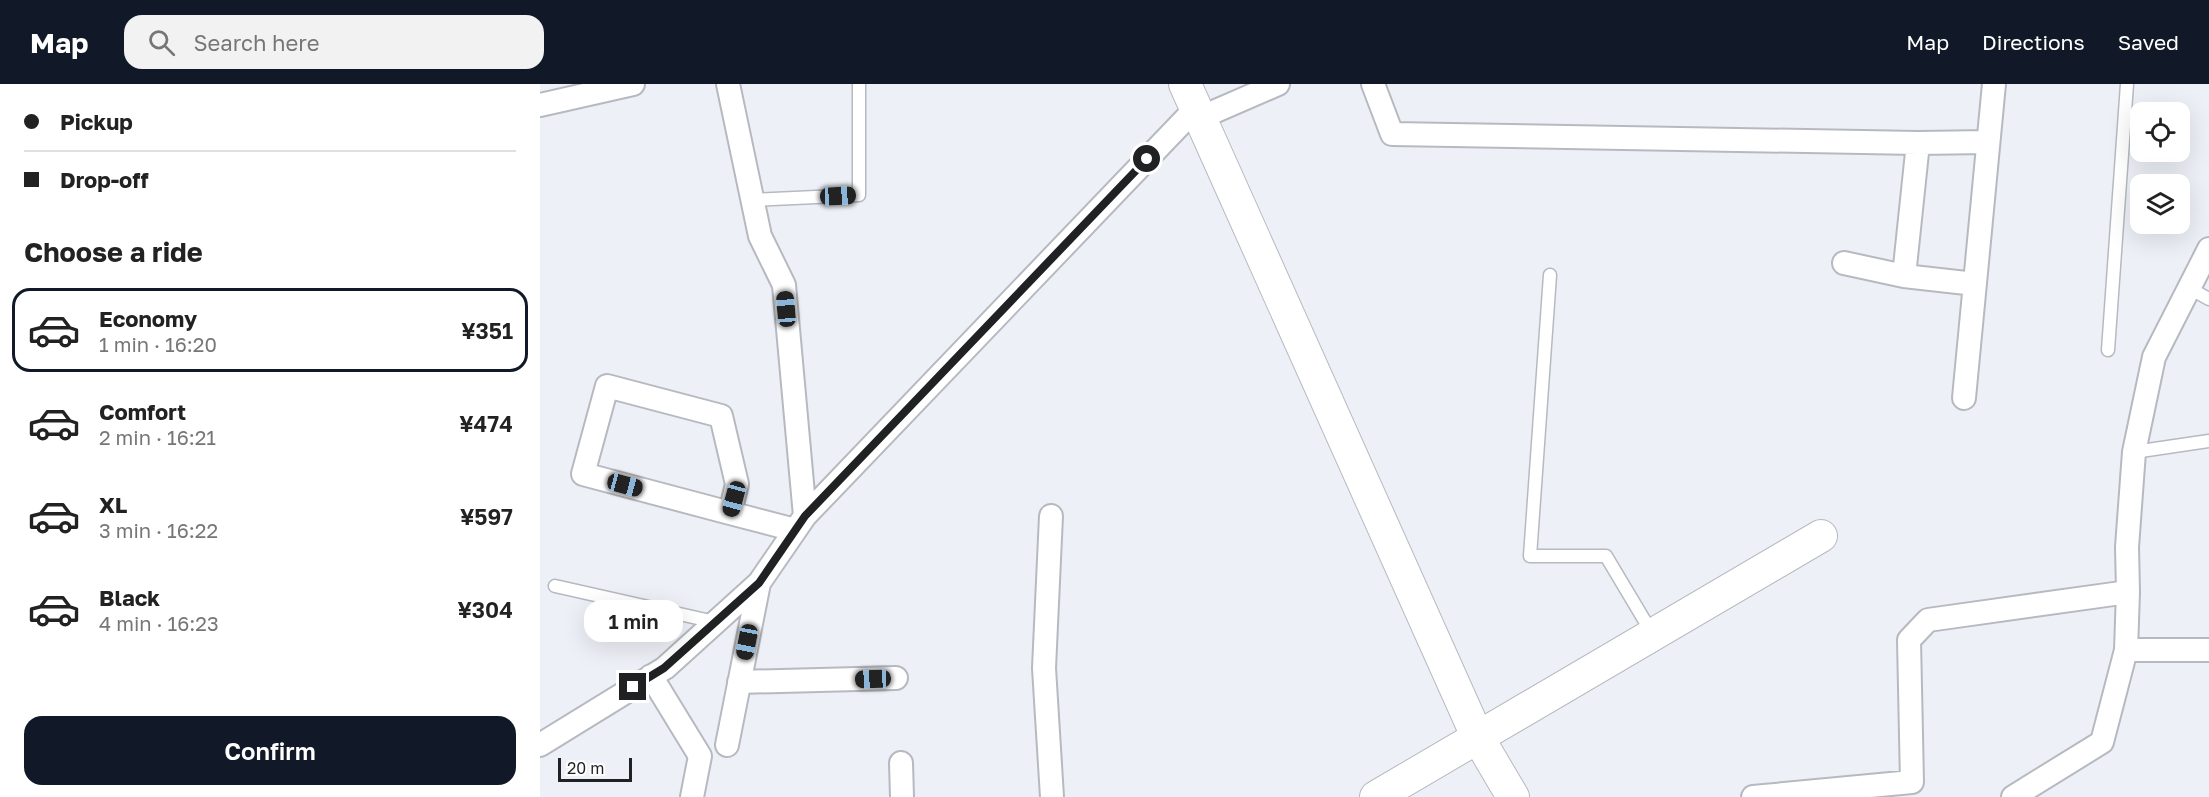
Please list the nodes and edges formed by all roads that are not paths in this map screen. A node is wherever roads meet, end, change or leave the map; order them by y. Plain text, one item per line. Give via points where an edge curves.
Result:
1 (633, 84) edge
2 (728, 84) edge
3 (859, 84) edge
4 (1278, 84) edge
5 (1373, 84) edge
6 (1994, 84) edge
7 (2127, 84) edge
8 (1194, 103) edge
9 (540, 105) edge
10 (1988, 142) junction
11 (1918, 143) junction
12 (753, 200) junction
13 (2209, 249) edge
14 (1844, 263) dead end
15 (1550, 275) dead end
16 (1904, 276) junction
17 (1975, 284) junction
18 (2189, 288) junction
19 (2209, 299) edge
20 (2108, 350) dead end
21 (1964, 399) dead end
22 (2209, 441) edge
23 (2134, 452) junction
24 (730, 513) junction
25 (1051, 516) dead end
26 (800, 523) junction
27 (1821, 536) dead end
28 (759, 583) junction
29 (555, 586) dead end
30 (2128, 592) junction
31 (715, 622) junction
32 (1653, 634) junction
33 (2126, 650) junction
34 (2209, 650) edge
35 (651, 676) junction
36 (896, 678) dead end
37 (739, 682) junction
38 (1477, 736) junction
39 (540, 745) edge
40 (727, 745) dead end
41 (901, 763) dead end
42 (692, 797) edge
43 (902, 797) edge
44 (1052, 797) edge
45 (1376, 797) edge
46 (1513, 797) edge
47 (1754, 797) edge
48 (2013, 797) edge

1 - 9 street
2 - 12 street
3 - 12 lane via 859,195
4 - 8 street
5 - 11 street via 1392,134
6 - 10 street
7 - 20 lane
8 - 26 street
8 - 38 street
10 - 11 street
10 - 17 street
11 - 16 street
12 - 26 street via 760,236 784,285
13 - 18 street
14 - 16 street
15 - 32 lane via 1530,556 1606,556
16 - 17 street
17 - 21 street
18 - 19 lane
18 - 23 street via 2154,357
22 - 23 lane
23 - 30 street
24 - 24 street via 583,474 607,386 721,416 737,484
24 - 26 street
25 - 44 street via 1044,668
26 - 28 street
27 - 32 street
28 - 31 street
28 - 37 street
29 - 31 lane
30 - 33 street
30 - 47 street via 1928,620 1909,640 1912,782
31 - 35 street
32 - 38 street
33 - 34 street
33 - 48 street via 2102,742
35 - 39 street
35 - 42 street via 700,756
36 - 37 street
37 - 40 street
38 - 45 street
38 - 46 street
41 - 43 street

